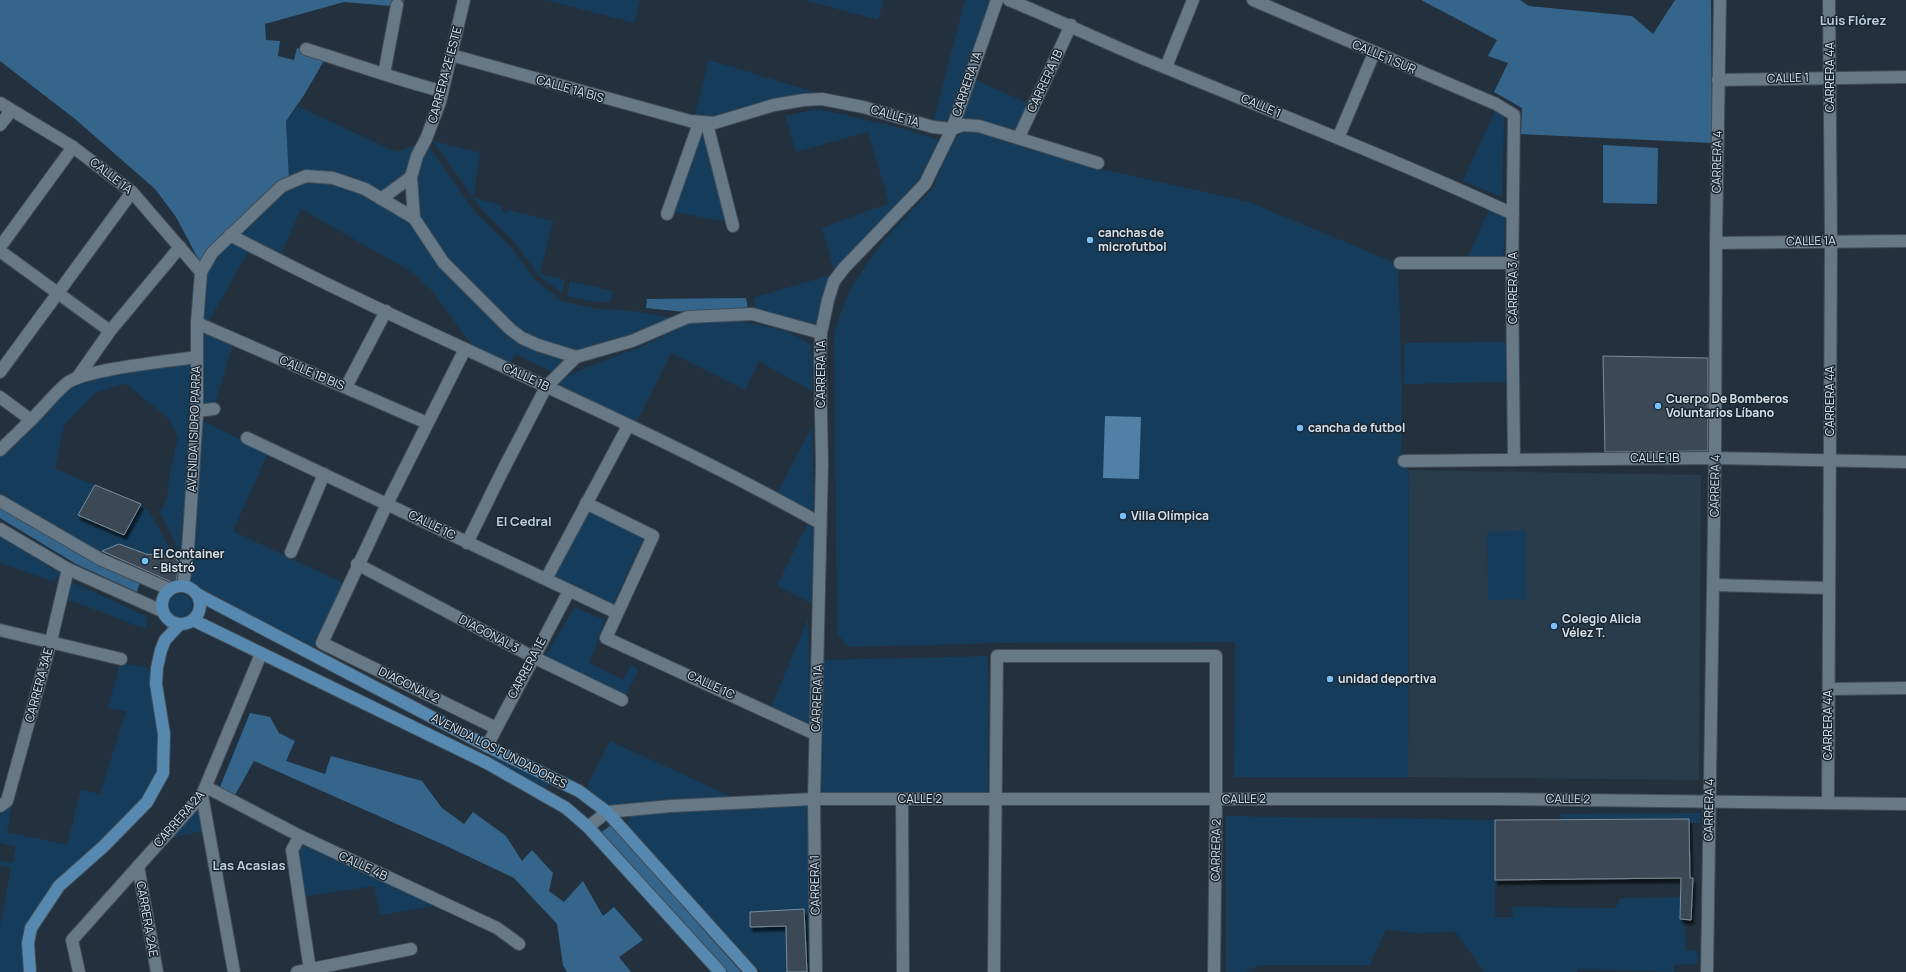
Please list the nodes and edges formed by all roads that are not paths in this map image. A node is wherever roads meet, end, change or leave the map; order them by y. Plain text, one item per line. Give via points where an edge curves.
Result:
1 (464, 0) edge
2 (997, 0) edge
3 (1008, 0) edge
4 (1193, 0) edge
5 (1252, 0) edge
6 (1720, 0) edge
7 (1829, 0) edge
8 (397, 5) dead end
9 (1071, 25) junction
10 (306, 49) dead end
11 (1374, 53) junction
12 (451, 55) junction
13 (1166, 67) junction
14 (384, 74) junction
15 (1830, 77) junction
16 (1906, 77) edge
17 (1718, 80) junction
18 (441, 91) junction
19 (0, 104) edge
20 (11, 111) junction
21 (1514, 115) joint
22 (699, 123) junction
23 (0, 125) edge
24 (952, 129) junction
25 (1019, 137) junction
26 (1338, 138) junction
27 (73, 147) junction
28 (1098, 163) dead end
29 (411, 177) junction
30 (132, 192) junction
31 (381, 199) junction
32 (667, 214) dead end
33 (1513, 214) junction
34 (414, 218) junction
35 (733, 226) dead end
36 (230, 235) junction
37 (1831, 241) junction
38 (1906, 241) edge
39 (1716, 243) junction
40 (0, 246) edge
41 (180, 247) junction
42 (0, 251) edge
43 (1400, 263) dead end
44 (1513, 263) junction
45 (201, 272) junction
46 (57, 294) junction
47 (386, 311) junction
48 (197, 323) junction
49 (110, 331) junction
50 (821, 333) junction
51 (465, 349) junction
52 (576, 357) junction
53 (197, 358) junction
54 (0, 372) edge
55 (77, 378) junction
56 (346, 387) junction
57 (546, 387) junction
58 (0, 397) edge
59 (214, 409) dead end
60 (197, 411) junction
61 (31, 420) junction
62 (427, 423) junction
63 (628, 426) junction
64 (246, 438) dead end
65 (0, 450) edge
66 (1715, 458) junction
67 (1514, 460) junction
68 (1404, 461) dead end
69 (1830, 461) junction
70 (1906, 462) edge
71 (324, 474) junction
72 (0, 501) edge
73 (586, 503) junction
74 (387, 504) junction
75 (820, 523) junction
76 (0, 529) edge
77 (467, 542) junction
78 (291, 552) dead end
79 (357, 564) junction
80 (68, 569) junction
81 (546, 579) junction
82 (1714, 585) junction
83 (183, 586) junction
84 (1828, 588) junction
85 (169, 589) junction
86 (569, 591) junction
87 (197, 594) junction
88 (162, 611) junction
89 (617, 613) junction
90 (193, 620) junction
91 (180, 624) junction
92 (0, 630) edge
93 (51, 641) junction
94 (261, 654) junction
95 (533, 657) junction
96 (121, 659) dead end
97 (1906, 688) edge
98 (1829, 690) junction
99 (622, 700) dead end
100 (496, 728) junction
101 (815, 734) junction
102 (487, 746) junction
103 (204, 791) junction
104 (814, 799) junction
105 (902, 799) junction
106 (995, 800) junction
107 (1216, 800) junction
108 (1710, 801) junction
109 (1828, 803) junction
110 (3, 804) edge
111 (1906, 804) edge
112 (607, 812) junction
113 (588, 827) junction
114 (300, 836) junction
115 (138, 866) junction
116 (519, 944) dead end
117 (411, 949) dead end
118 (310, 970) junction
119 (30, 972) edge
120 (79, 972) edge
121 (157, 972) edge
122 (234, 972) edge
123 (297, 972) edge
124 (720, 972) edge
125 (752, 972) edge
126 (816, 972) edge
127 (903, 972) edge
128 (994, 972) edge
129 (1214, 972) edge
130 (1707, 972) edge

1 - 12 street, CARRERA 2E ESTE
2 - 24 street, CARRERA 1A
3 - 9 street, CALLE 1
4 - 13 street
5 - 11 street, CALLE 1 SUR
6 - 17 street, CARRERA 4
7 - 15 street, CARRERA 4A
8 - 14 street
9 - 13 street, CALLE 1
9 - 25 street, CARRERA 1B
10 - 14 street
11 - 21 street, CALLE 1 SUR via 1496,104
11 - 26 street
12 - 18 street, CARRERA 2E ESTE
12 - 22 street, CALLE 1A BIS
13 - 26 street, CALLE 1
14 - 18 street
15 - 16 street, CALLE 1
15 - 17 street, CALLE 1
15 - 37 street, CARRERA 4A
17 - 39 street, CARRERA 4
18 - 29 street, CARRERA 2E ESTE via 440,102
19 - 20 street, CALLE 1A
20 - 23 street
20 - 27 street, CALLE 1A
21 - 33 street, CARRERA 3 A
22 - 24 street, CALLE 1A via 774,105 822,99 863,107 933,127
22 - 32 street
22 - 35 street
24 - 25 street, CALLE 1A via 963,124
24 - 50 street, CARRERA 1A via 926,184 834,281
25 - 28 street, CALLE 1A
26 - 33 street, CALLE 1
27 - 30 street, CALLE 1A
27 - 40 street
29 - 31 street
29 - 34 street, CARRERA 2E ESTE
30 - 41 street, CALLE 1A
30 - 46 street
31 - 34 street
31 - 36 street via 365,189 333,178 306,176 282,186
33 - 44 street, CARRERA 3 A
34 - 52 street via 442,262 510,329 538,345
36 - 45 street via 212,253
36 - 47 street, CALLE 1B via 297,270
37 - 38 street, CALLE 1A
37 - 39 street, CALLE 1A
37 - 69 street, CARRERA 4A
39 - 66 street, CARRERA 4
41 - 45 street, CALLE 1A
41 - 49 street
42 - 46 street
43 - 44 street
44 - 67 street, CARRERA 3 A
45 - 48 street, AVENIDA ISIDRO PARRA
46 - 49 street
46 - 54 street
47 - 51 street, CALLE 1B
47 - 56 street
48 - 53 street, AVENIDA ISIDRO PARRA
48 - 56 street, CALLE 1B BIS
49 - 55 street
50 - 52 street via 752,314 688,317 632,341
50 - 75 street, CARRERA 1A
51 - 57 street, CALLE 1B
51 - 62 street
52 - 57 street
53 - 55 street via 120,368
53 - 60 street, AVENIDA ISIDRO PARRA
55 - 61 street via 68,383
56 - 62 street, CALLE 1B BIS
57 - 63 street, CALLE 1B
57 - 77 street
58 - 61 street
59 - 60 street
60 - 83 street, AVENIDA ISIDRO PARRA via 188,549
61 - 65 street
62 - 74 street
63 - 73 street
63 - 75 street, CALLE 1B
64 - 71 street, CALLE 1C
66 - 67 street, CALLE 1B
66 - 69 street, CALLE 1B
66 - 82 street, CARRERA 4
67 - 68 street, CALLE 1B
69 - 70 street, CALLE 1B
69 - 84 street, CARRERA 4A
71 - 74 street, CALLE 1C
71 - 78 street
72 - 85 street via 100,559
73 - 81 street
73 - 89 street via 653,536
74 - 77 street, CALLE 1C
74 - 79 street
75 - 101 street, CARRERA 1A
76 - 80 street
77 - 81 street, CALLE 1C
79 - 95 street, DIAGONAL 3
79 - 100 street, DIAGONAL 2 via 322,643
80 - 88 street
80 - 93 street, CARRERA 3AE
81 - 86 street, CALLE 1C
82 - 84 street
82 - 108 street, CARRERA 4
83 - 85 main road
83 - 87 main road via 191,588
84 - 98 street, CARRERA 4A
85 - 88 main road via 163,596
86 - 89 street, CALLE 1C
86 - 95 street, CARRERA 1E
87 - 90 main road via 200,608
87 - 102 main road, AVENIDA LOS FUNDADORES
88 - 91 main road via 169,620
89 - 101 street, CALLE 1C via 606,638
90 - 91 main road
90 - 94 main road, AVENIDA LOS FUNDADORES
91 - 119 main road via 165,640 156,684 164,734 163,773 147,802 104,846 59,886 31,928 28,943
92 - 93 street
93 - 96 street
93 - 110 street, CARRERA 3AE
94 - 103 street, CARRERA 2A
94 - 113 main road, AVENIDA LOS FUNDADORES via 487,763 566,808
95 - 99 street, DIAGONAL 3
95 - 100 street, CARRERA 1E
97 - 98 street
98 - 109 street, CARRERA 4A
100 - 102 street, CARRERA 1E
101 - 104 street, CARRERA 1A
102 - 112 main road, AVENIDA LOS FUNDADORES via 579,791
103 - 114 street, CALLE 4B
103 - 115 street, CARRERA 2A
103 - 122 street
104 - 105 street, CALLE 2
104 - 112 street, CALLE 2
104 - 126 street, CARRERA 1
105 - 106 street, CALLE 2
105 - 127 street
106 - 107 street, CALLE 2
106 - 107 street, CARRERA 2 via 997,656 1216,656
106 - 128 street
107 - 108 street, CALLE 2
107 - 129 street, CARRERA 2
108 - 109 street, CALLE 2
108 - 130 street, CARRERA 4
109 - 111 street, CALLE 2
112 - 113 street
112 - 125 main road, AVENIDA LOS FUNDADORES
113 - 124 main road, AVENIDA LOS FUNDADORES
114 - 116 street, CALLE 4B via 497,928
114 - 118 street via 292,850
115 - 120 street, CARRERA 2A via 72,940
115 - 121 street, CARRERA 2AE
117 - 118 street
118 - 123 street

